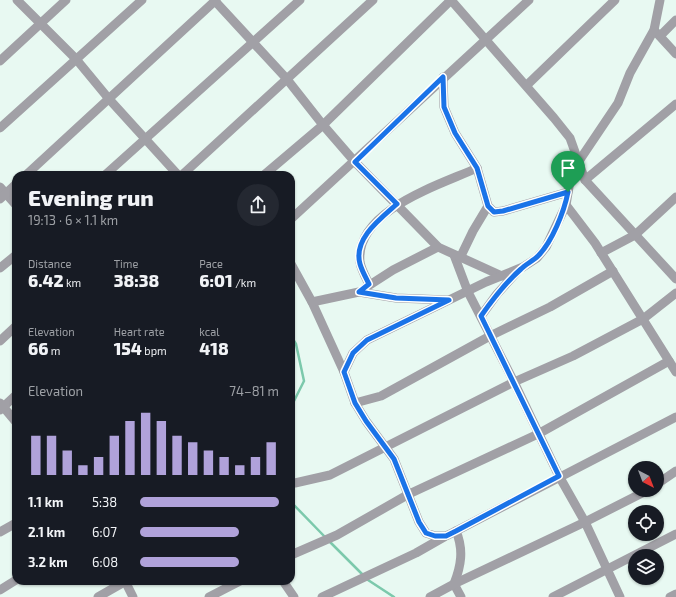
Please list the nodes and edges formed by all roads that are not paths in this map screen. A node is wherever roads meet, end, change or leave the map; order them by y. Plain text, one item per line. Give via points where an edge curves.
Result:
1 (17, 0) edge
2 (66, 0) edge
3 (142, 0) edge
4 (215, 0) edge
5 (300, 0) edge
6 (373, 0) edge
7 (451, 0) edge
8 (528, 0) edge
9 (615, 0) edge
10 (660, 0) edge
11 (676, 20) edge
12 (41, 24) junction
13 (657, 33) junction
14 (485, 39) junction
15 (252, 44) junction
16 (676, 54) edge
17 (76, 59) junction
18 (0, 61) edge
19 (443, 77) junction
20 (286, 78) junction
21 (527, 85) junction
22 (108, 99) junction
23 (676, 104) edge
24 (323, 125) junction
25 (0, 128) edge
26 (145, 138) junction
27 (579, 161) junction
28 (355, 162) junction
29 (477, 168) junction
30 (30, 171) edge
31 (109, 171) edge
32 (174, 171) edge
33 (186, 171) edge
34 (269, 171) edge
35 (585, 180) junction
36 (12, 187) edge
37 (568, 192) junction
38 (2, 193) edge
39 (676, 197) edge
40 (12, 202) edge
41 (397, 204) junction
42 (566, 205) junction
43 (488, 206) junction
44 (295, 215) edge
45 (635, 235) junction
46 (438, 247) junction
47 (601, 253) junction
48 (457, 256) junction
49 (12, 258) edge
50 (523, 267) junction
51 (0, 268) edge
52 (295, 271) edge
53 (613, 271) junction
54 (502, 276) junction
55 (676, 279) edge
56 (369, 284) junction
57 (359, 292) junction
58 (468, 292) junction
59 (676, 293) edge
60 (449, 300) junction
61 (312, 302) junction
62 (481, 316) junction
63 (643, 319) junction
64 (12, 330) edge
65 (490, 336) junction
66 (0, 341) edge
67 (669, 361) junction
68 (344, 372) junction
69 (676, 372) edge
70 (514, 382) junction
71 (12, 398) edge
72 (355, 403) junction
73 (1, 406) edge
74 (676, 417) edge
75 (12, 418) edge
76 (538, 434) junction
77 (386, 447) junction
78 (676, 471) edge
79 (559, 476) junction
80 (664, 479) edge
81 (296, 483) dead end
82 (409, 494) junction
83 (634, 497) edge
84 (585, 522) junction
85 (12, 525) edge
86 (456, 531) junction
87 (0, 532) edge
88 (676, 534) edge
89 (446, 536) junction
90 (295, 553) edge
91 (608, 570) junction
92 (12, 582) edge
93 (454, 584) junction
94 (118, 585) edge
95 (127, 585) edge
96 (232, 585) edge
97 (286, 585) edge
98 (0, 590) edge
99 (676, 594) edge
100 (98, 597) edge
101 (133, 597) edge
102 (209, 597) edge
103 (294, 597) edge
104 (322, 597) edge
105 (430, 597) edge
106 (461, 597) edge
107 (554, 597) edge
108 (620, 597) edge
109 (670, 597) edge

1 - 12 street
2 - 12 street
3 - 17 street
4 - 15 street
4 - 22 street
5 - 15 street
6 - 20 street
7 - 14 street
7 - 24 street
8 - 14 street
9 - 21 street
10 - 13 street
11 - 13 street
12 - 17 street
12 - 18 street
13 - 16 street
13 - 27 street via 630,73 618,103
14 - 19 street
14 - 21 street
15 - 20 street
15 - 26 street
17 - 22 street
17 - 25 street
19 - 28 street
19 - 29 street via 444,107 455,133
20 - 24 street
20 - 33 street
21 - 27 street via 570,138
22 - 26 street
22 - 30 street
23 - 35 street
24 - 28 street
24 - 34 street
26 - 31 street
26 - 32 street
27 - 35 street
27 - 37 street
28 - 41 street
28 - 44 street
29 - 41 street
29 - 43 street
35 - 45 street
36 - 38 street
37 - 42 street
37 - 43 street via 503,211 494,212
38 - 40 street
39 - 45 street
41 - 46 street
41 - 56 street via 366,233 360,249 360,263
42 - 47 street
42 - 50 street via 546,247 537,258
43 - 48 street
45 - 47 street
45 - 55 street
46 - 48 street
46 - 56 street
47 - 53 street
48 - 54 street
48 - 58 street
49 - 51 street
50 - 54 street
50 - 62 street via 507,282
52 - 61 street
53 - 63 street
53 - 65 street via 550,307
54 - 58 street
56 - 57 street
57 - 60 street via 396,298
57 - 61 street
58 - 60 street
58 - 62 street
59 - 63 street
60 - 68 street via 367,340 353,353
61 - 68 street
62 - 65 street
63 - 67 street
63 - 70 street via 573,356
64 - 66 street
65 - 70 street
65 - 72 street via 381,396
67 - 69 street
67 - 76 street
68 - 72 street
70 - 76 street
70 - 77 street
71 - 73 street
72 - 77 street
73 - 75 street
74 - 79 street
76 - 79 street
76 - 82 street
77 - 81 street via 330,475
77 - 82 street
78 - 80 street
79 - 84 street
79 - 86 street
82 - 89 street via 419,522 426,533
82 - 90 street via 337,535
83 - 84 street
84 - 91 street
84 - 93 street
85 - 87 street
86 - 89 street
86 - 93 street via 460,540 461,556
88 - 91 street
89 - 104 street via 416,553
91 - 107 street
91 - 108 street
92 - 98 street
93 - 105 street
93 - 106 street
94 - 100 street
95 - 101 street
96 - 102 street
97 - 103 street
99 - 109 street

